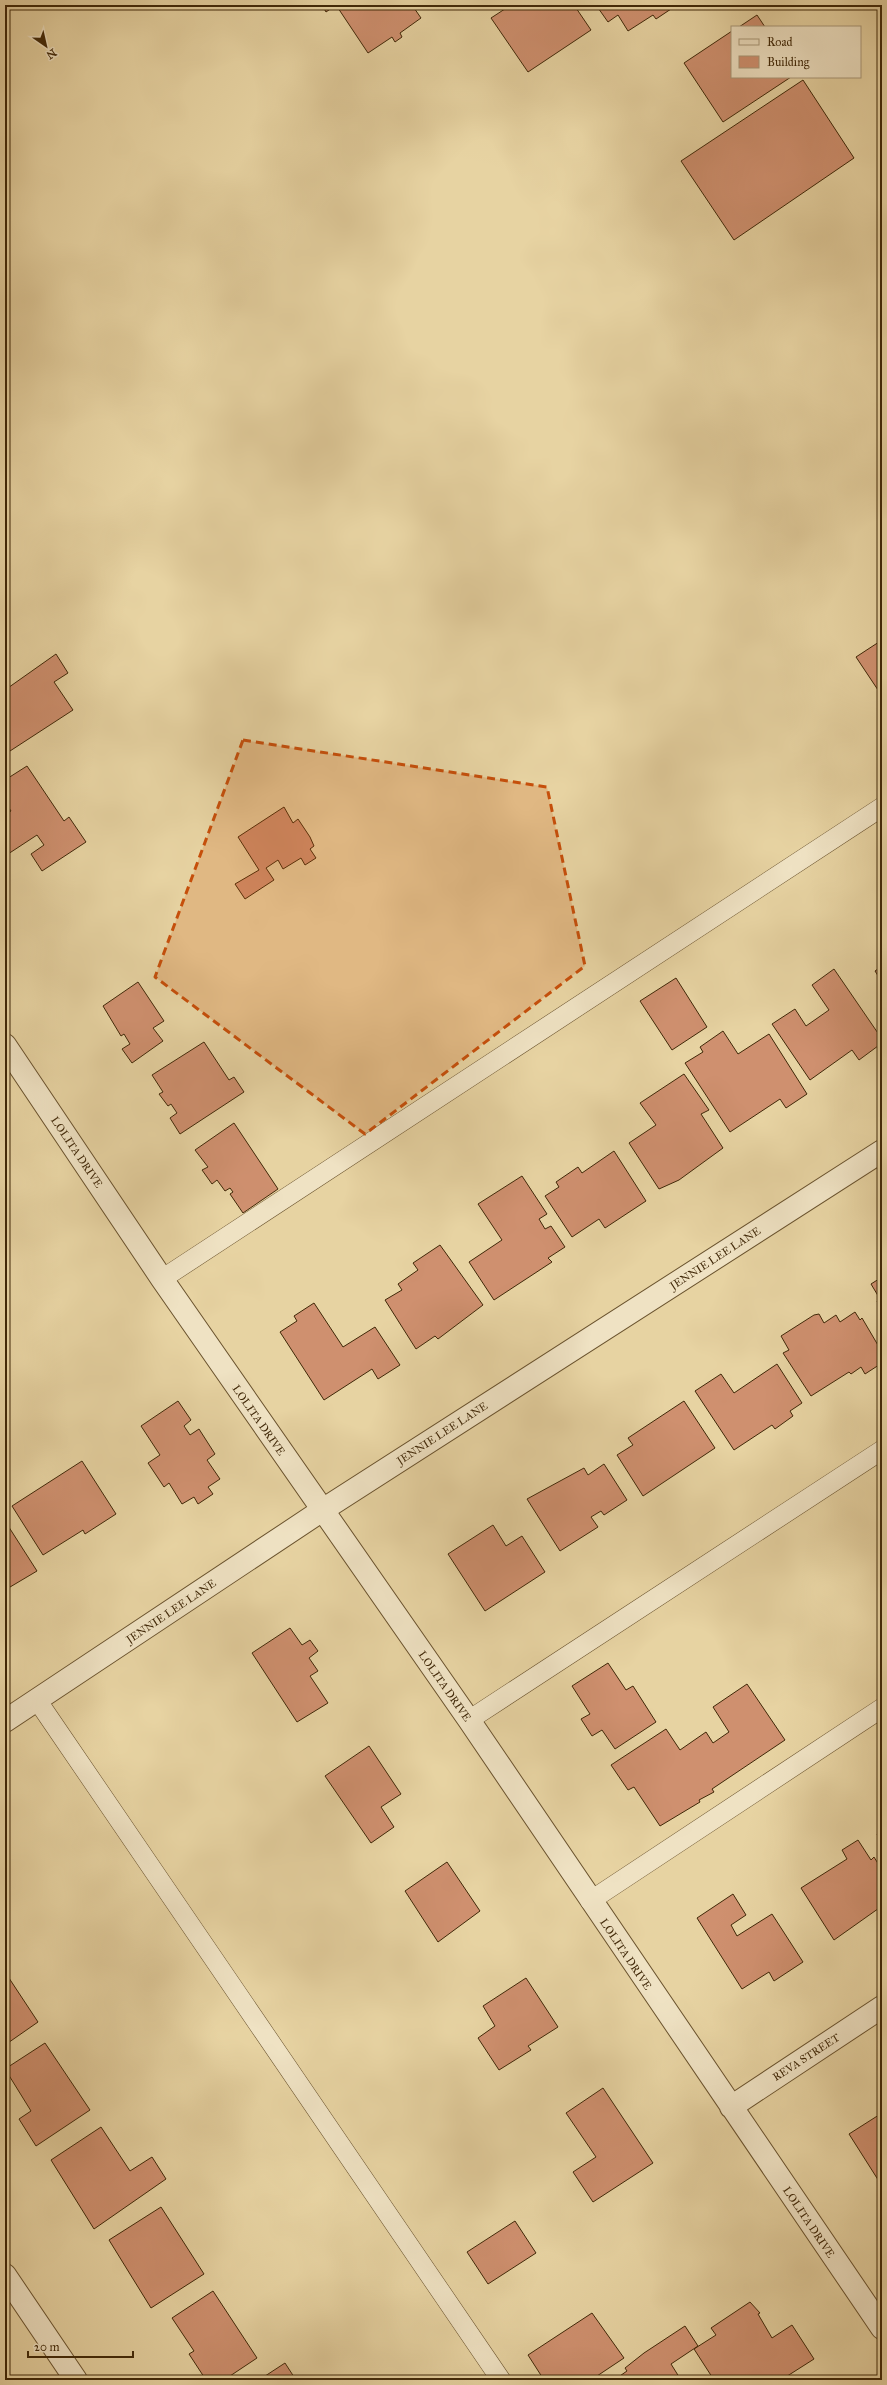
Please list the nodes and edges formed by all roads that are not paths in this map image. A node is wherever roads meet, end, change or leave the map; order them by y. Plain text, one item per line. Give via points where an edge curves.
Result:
1 (882, 807) edge
2 (5, 1045) edge
3 (882, 1151) edge
4 (162, 1280) junction
5 (882, 1450) edge
6 (321, 1511) junction
7 (37, 1700) junction
8 (882, 1708) edge
9 (5, 1720) edge
10 (469, 1720) junction
11 (590, 1901) junction
12 (882, 2007) edge
13 (730, 2107) junction
14 (5, 2275) edge
15 (878, 2314) edge
16 (76, 2380) edge
17 (501, 2380) edge

1 - 4 lane
2 - 4 street, LOLITA DRIVE
3 - 6 street, JENNIE LEE LANE
4 - 6 street, LOLITA DRIVE
5 - 10 lane
6 - 7 street, JENNIE LEE LANE
6 - 10 street, LOLITA DRIVE
7 - 9 street, JENNIE LEE LANE
7 - 17 lane
8 - 11 lane
10 - 11 street, LOLITA DRIVE
11 - 13 street, LOLITA DRIVE
12 - 13 street, REVA STREET
13 - 15 street, LOLITA DRIVE
14 - 16 street

